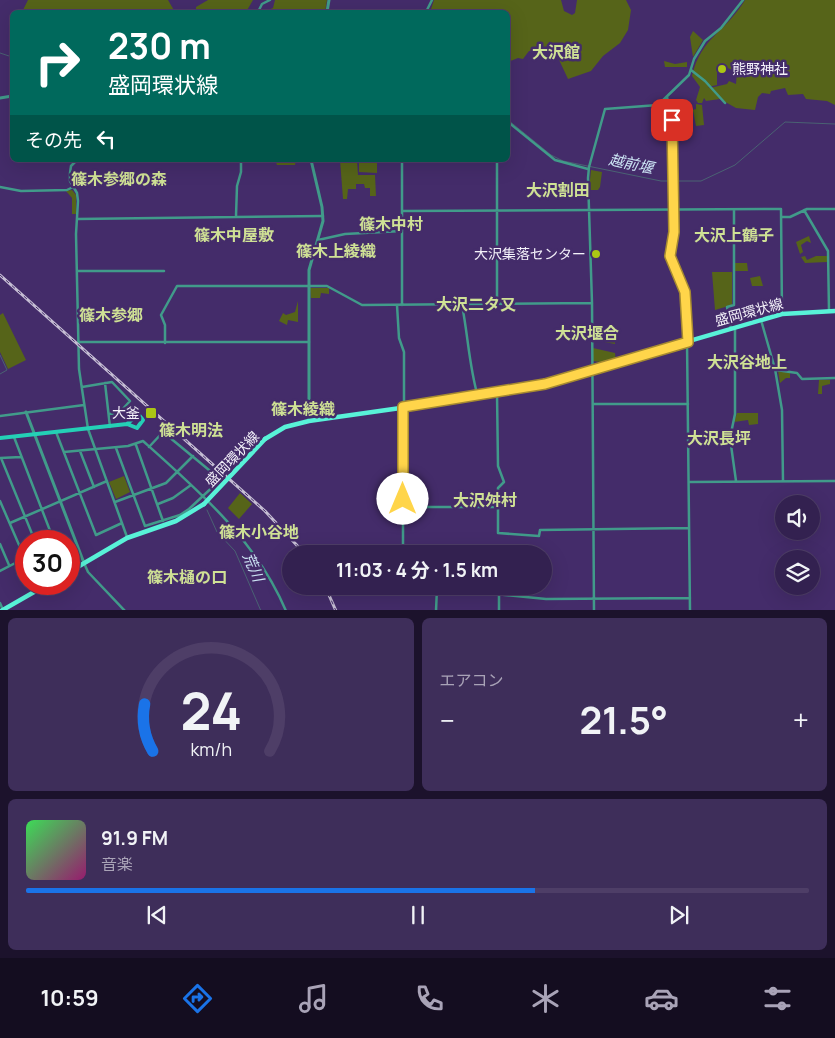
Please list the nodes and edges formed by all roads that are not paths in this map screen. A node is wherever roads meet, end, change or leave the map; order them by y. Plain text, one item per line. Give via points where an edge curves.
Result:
1 (270, 0) edge
2 (743, 0) edge
3 (259, 10) edge
4 (691, 70) junction
5 (667, 97) junction
6 (725, 103) dead end
7 (510, 125) edge
8 (76, 162) edge
9 (241, 162) edge
10 (311, 162) edge
11 (402, 162) edge
12 (497, 162) edge
13 (589, 167) junction
14 (0, 187) edge
15 (73, 187) junction
16 (835, 209) edge
17 (734, 210) junction
18 (804, 210) junction
19 (402, 211) junction
20 (590, 211) junction
21 (672, 211) junction
22 (497, 212) junction
23 (236, 216) junction
24 (323, 216) junction
25 (781, 217) junction
26 (78, 219) junction
27 (402, 231) junction
28 (318, 240) junction
29 (78, 271) junction
30 (164, 271) dead end
31 (308, 286) junction
32 (592, 303) junction
33 (497, 304) junction
34 (397, 305) junction
35 (402, 305) junction
36 (462, 305) junction
37 (829, 311) junction
38 (835, 311) edge
39 (782, 314) junction
40 (761, 320) junction
41 (733, 328) junction
42 (79, 342) junction
43 (309, 342) junction
44 (688, 342) junction
45 (165, 343) junction
46 (592, 370) junction
47 (776, 370) junction
48 (835, 378) edge
49 (105, 383) junction
50 (82, 386) junction
51 (497, 393) junction
52 (478, 396) junction
53 (593, 404) junction
54 (688, 404) junction
55 (84, 405) junction
56 (404, 407) junction
57 (26, 412) junction
58 (109, 414) junction
59 (0, 416) edge
60 (309, 421) junction
61 (128, 424) dead end
62 (110, 427) junction
63 (88, 429) junction
64 (56, 432) junction
65 (33, 435) junction
66 (14, 437) junction
67 (0, 438) edge
68 (136, 445) junction
69 (149, 446) junction
70 (116, 448) junction
71 (96, 449) junction
72 (80, 451) junction
73 (64, 452) junction
74 (21, 456) junction
75 (193, 456) junction
76 (1, 458) edge
77 (178, 473) junction
78 (107, 481) junction
79 (783, 481) junction
80 (835, 481) edge
81 (689, 482) junction
82 (736, 482) junction
83 (191, 485) junction
84 (94, 487) junction
85 (151, 488) junction
86 (79, 493) junction
87 (134, 495) junction
88 (203, 496) junction
89 (0, 501) edge
90 (59, 502) junction
91 (115, 502) junction
92 (157, 504) junction
93 (403, 506) junction
94 (498, 507) junction
95 (40, 510) junction
96 (25, 517) junction
97 (163, 521) junction
98 (10, 523) junction
99 (122, 523) junction
100 (689, 528) junction
101 (593, 529) junction
102 (31, 530) edge
103 (49, 530) edge
104 (15, 534) edge
105 (128, 538) junction
106 (404, 545) edge
107 (0, 546) edge
108 (15, 563) edge
109 (84, 563) junction
110 (9, 565) junction
111 (80, 565) edge
112 (0, 572) edge
113 (29, 595) edge
114 (437, 595) edge
115 (499, 595) edge
116 (508, 595) edge
117 (594, 598) junction
118 (690, 598) junction
119 (0, 602) edge
120 (2, 610) edge
121 (125, 610) edge
122 (286, 610) edge
123 (436, 610) edge
124 (499, 610) edge
125 (594, 610) edge
126 (690, 610) edge

1 - 3 street
2 - 4 street via 721,28 705,41
4 - 5 street
4 - 6 street
5 - 13 street via 658,105 605,109
5 - 21 street via 672,120
7 - 13 street via 555,160
8 - 15 street via 70,170
9 - 23 street
10 - 24 street
11 - 19 street
12 - 22 street
13 - 20 street
14 - 15 street via 21,191 67,190
15 - 26 street via 78,196
16 - 18 street
17 - 21 street
17 - 25 street via 781,210
17 - 41 street via 734,305 726,310
18 - 25 street via 790,217
18 - 37 street via 828,251
19 - 22 street
19 - 27 street
20 - 21 street
20 - 22 street
20 - 32 street
21 - 44 street via 674,232 670,256 685,292
22 - 33 street
23 - 24 street
23 - 26 street
24 - 28 street
25 - 39 street
26 - 29 street
27 - 28 street via 345,234
27 - 35 street
28 - 31 street
29 - 30 street
29 - 42 street
31 - 34 street via 332,287 359,305
31 - 43 street
31 - 45 street via 177,286 161,315 165,325
32 - 33 street
32 - 46 street
33 - 36 street
34 - 35 street
34 - 56 street via 399,338 404,352
35 - 36 street
36 - 52 street
37 - 38 main road, 盛岡環状線
37 - 39 main road, 盛岡環状線
39 - 40 main road, 盛岡環状線
40 - 41 main road, 盛岡環状線
40 - 47 street
41 - 44 main road, 盛岡環状線
41 - 82 street via 735,414 730,438
42 - 45 street
42 - 50 street
43 - 45 street
43 - 60 street
44 - 46 main road, 盛岡環状線
44 - 54 street
46 - 51 main road, 盛岡環状線 via 545,384
46 - 53 street
47 - 48 street via 797,373 802,380
47 - 79 street via 782,410
49 - 50 street
49 - 58 street
49 - 58 street via 113,384 130,401 119,413
50 - 55 street
51 - 52 main road, 盛岡環状線
51 - 94 street via 498,466 504,482 498,488
52 - 56 main road, 盛岡環状線
53 - 54 street
53 - 101 street
54 - 81 street
55 - 57 street
55 - 63 street
56 - 60 main road, 盛岡環状線
56 - 93 street
57 - 59 street
57 - 65 street
58 - 62 street
60 - 105 main road, 盛岡環状線, bridge via 284,427 265,440 204,504 176,521
61 - 62 main road
62 - 63 main road
63 - 64 main road
63 - 71 street
64 - 65 main road
64 - 73 street
65 - 66 main road
65 - 90 street
66 - 67 main road
66 - 74 street
68 - 69 street via 143,441
68 - 70 street
68 - 85 street
69 - 75 street via 163,432
69 - 77 street
70 - 71 street
70 - 87 street
71 - 72 street
71 - 78 street
72 - 73 street
72 - 84 street
73 - 86 street
74 - 76 street
74 - 95 street
75 - 77 street
75 - 88 street via 219,481
76 - 96 street
77 - 83 street
77 - 85 street via 166,483
78 - 84 street
78 - 91 street
79 - 80 street
79 - 82 street
81 - 82 street
81 - 100 street
83 - 88 street
83 - 92 street via 173,498
84 - 86 street
85 - 87 street
85 - 92 street
86 - 90 street
86 - 99 street via 96,535
87 - 91 street
87 - 97 street via 145,526
88 - 97 street via 189,510
88 - 122 street via 255,553 278,590
89 - 98 street
90 - 95 street
90 - 109 street
91 - 99 street
92 - 97 street
93 - 94 street
93 - 106 street
94 - 101 street via 498,533 539,536 540,530
95 - 96 street
95 - 103 street
96 - 98 street
96 - 102 street
98 - 104 street
99 - 105 street
100 - 101 street
100 - 118 street
101 - 117 street
105 - 109 main road, 盛岡環状線
107 - 110 street
108 - 110 street
109 - 111 main road, 盛岡環状線
109 - 121 street via 88,572
110 - 112 street
113 - 120 main road
114 - 123 street
115 - 124 street
116 - 117 street via 546,599
117 - 118 street
117 - 125 street
118 - 126 street
119 - 120 street

